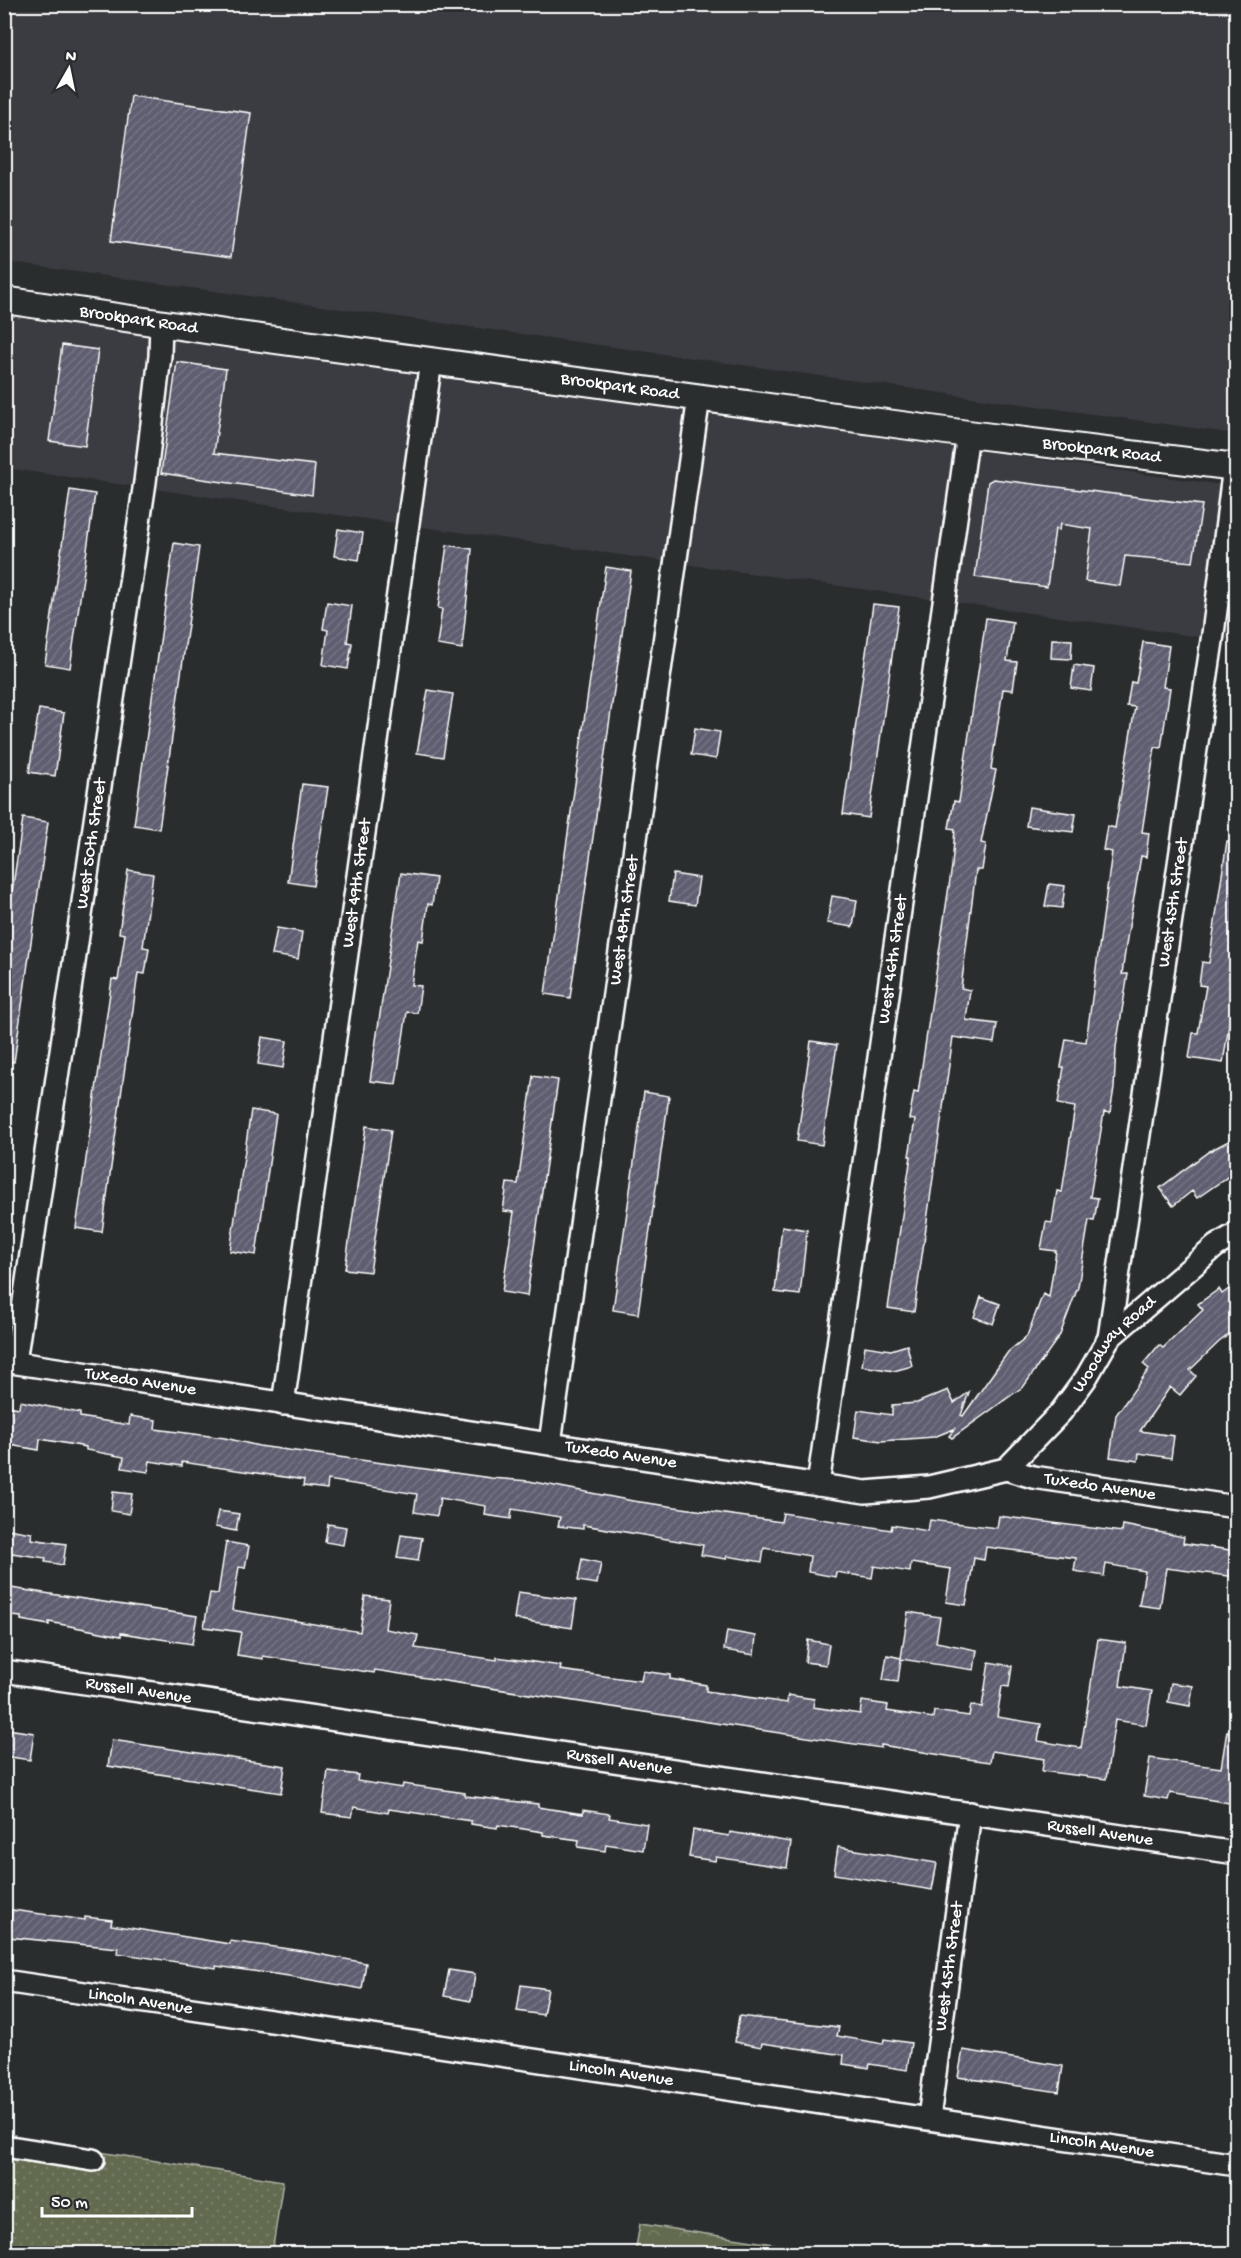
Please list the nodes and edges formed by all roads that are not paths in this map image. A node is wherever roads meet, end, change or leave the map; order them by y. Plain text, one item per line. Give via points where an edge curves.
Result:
1 (4, 300) edge
2 (161, 324) junction
3 (431, 361) junction
4 (699, 396) junction
5 (968, 434) junction
6 (1235, 466) edge
7 (1236, 1234) edge
8 (1109, 1338) junction
9 (10, 1362) edge
10 (283, 1404) junction
11 (550, 1443) junction
12 (1006, 1469) junction
13 (818, 1485) junction
14 (1236, 1507) edge
15 (4, 1671) edge
16 (970, 1813) junction
17 (1236, 1853) edge
18 (4, 1981) edge
19 (929, 2118) junction
20 (4, 2146) edge
21 (93, 2160) dead end
22 (1236, 2165) edge

1 - 2 main road, Brookpark Road
2 - 3 main road, Brookpark Road
2 - 9 street, West 50th Street via 143,493
3 - 4 main road, Brookpark Road
3 - 10 street, West 49th Street
4 - 5 main road, Brookpark Road
4 - 11 street, West 48th Street
5 - 6 main road, Brookpark Road
5 - 13 street, West 46th Street
6 - 8 street, West 45th Street
7 - 8 street, Woodway Road via 1216,1246
8 - 12 street, Woodway Road via 1060,1412
9 - 10 street, Tuxedo Avenue
10 - 11 street, Tuxedo Avenue
11 - 13 street, Tuxedo Avenue
12 - 13 street, Tuxedo Avenue via 929,1486 865,1492
12 - 14 street, Tuxedo Avenue via 1033,1477
15 - 16 street, Russell Avenue
16 - 17 street, Russell Avenue
16 - 19 street, West 45th Street
18 - 19 street, Lincoln Avenue
19 - 22 street, Lincoln Avenue
20 - 21 street

